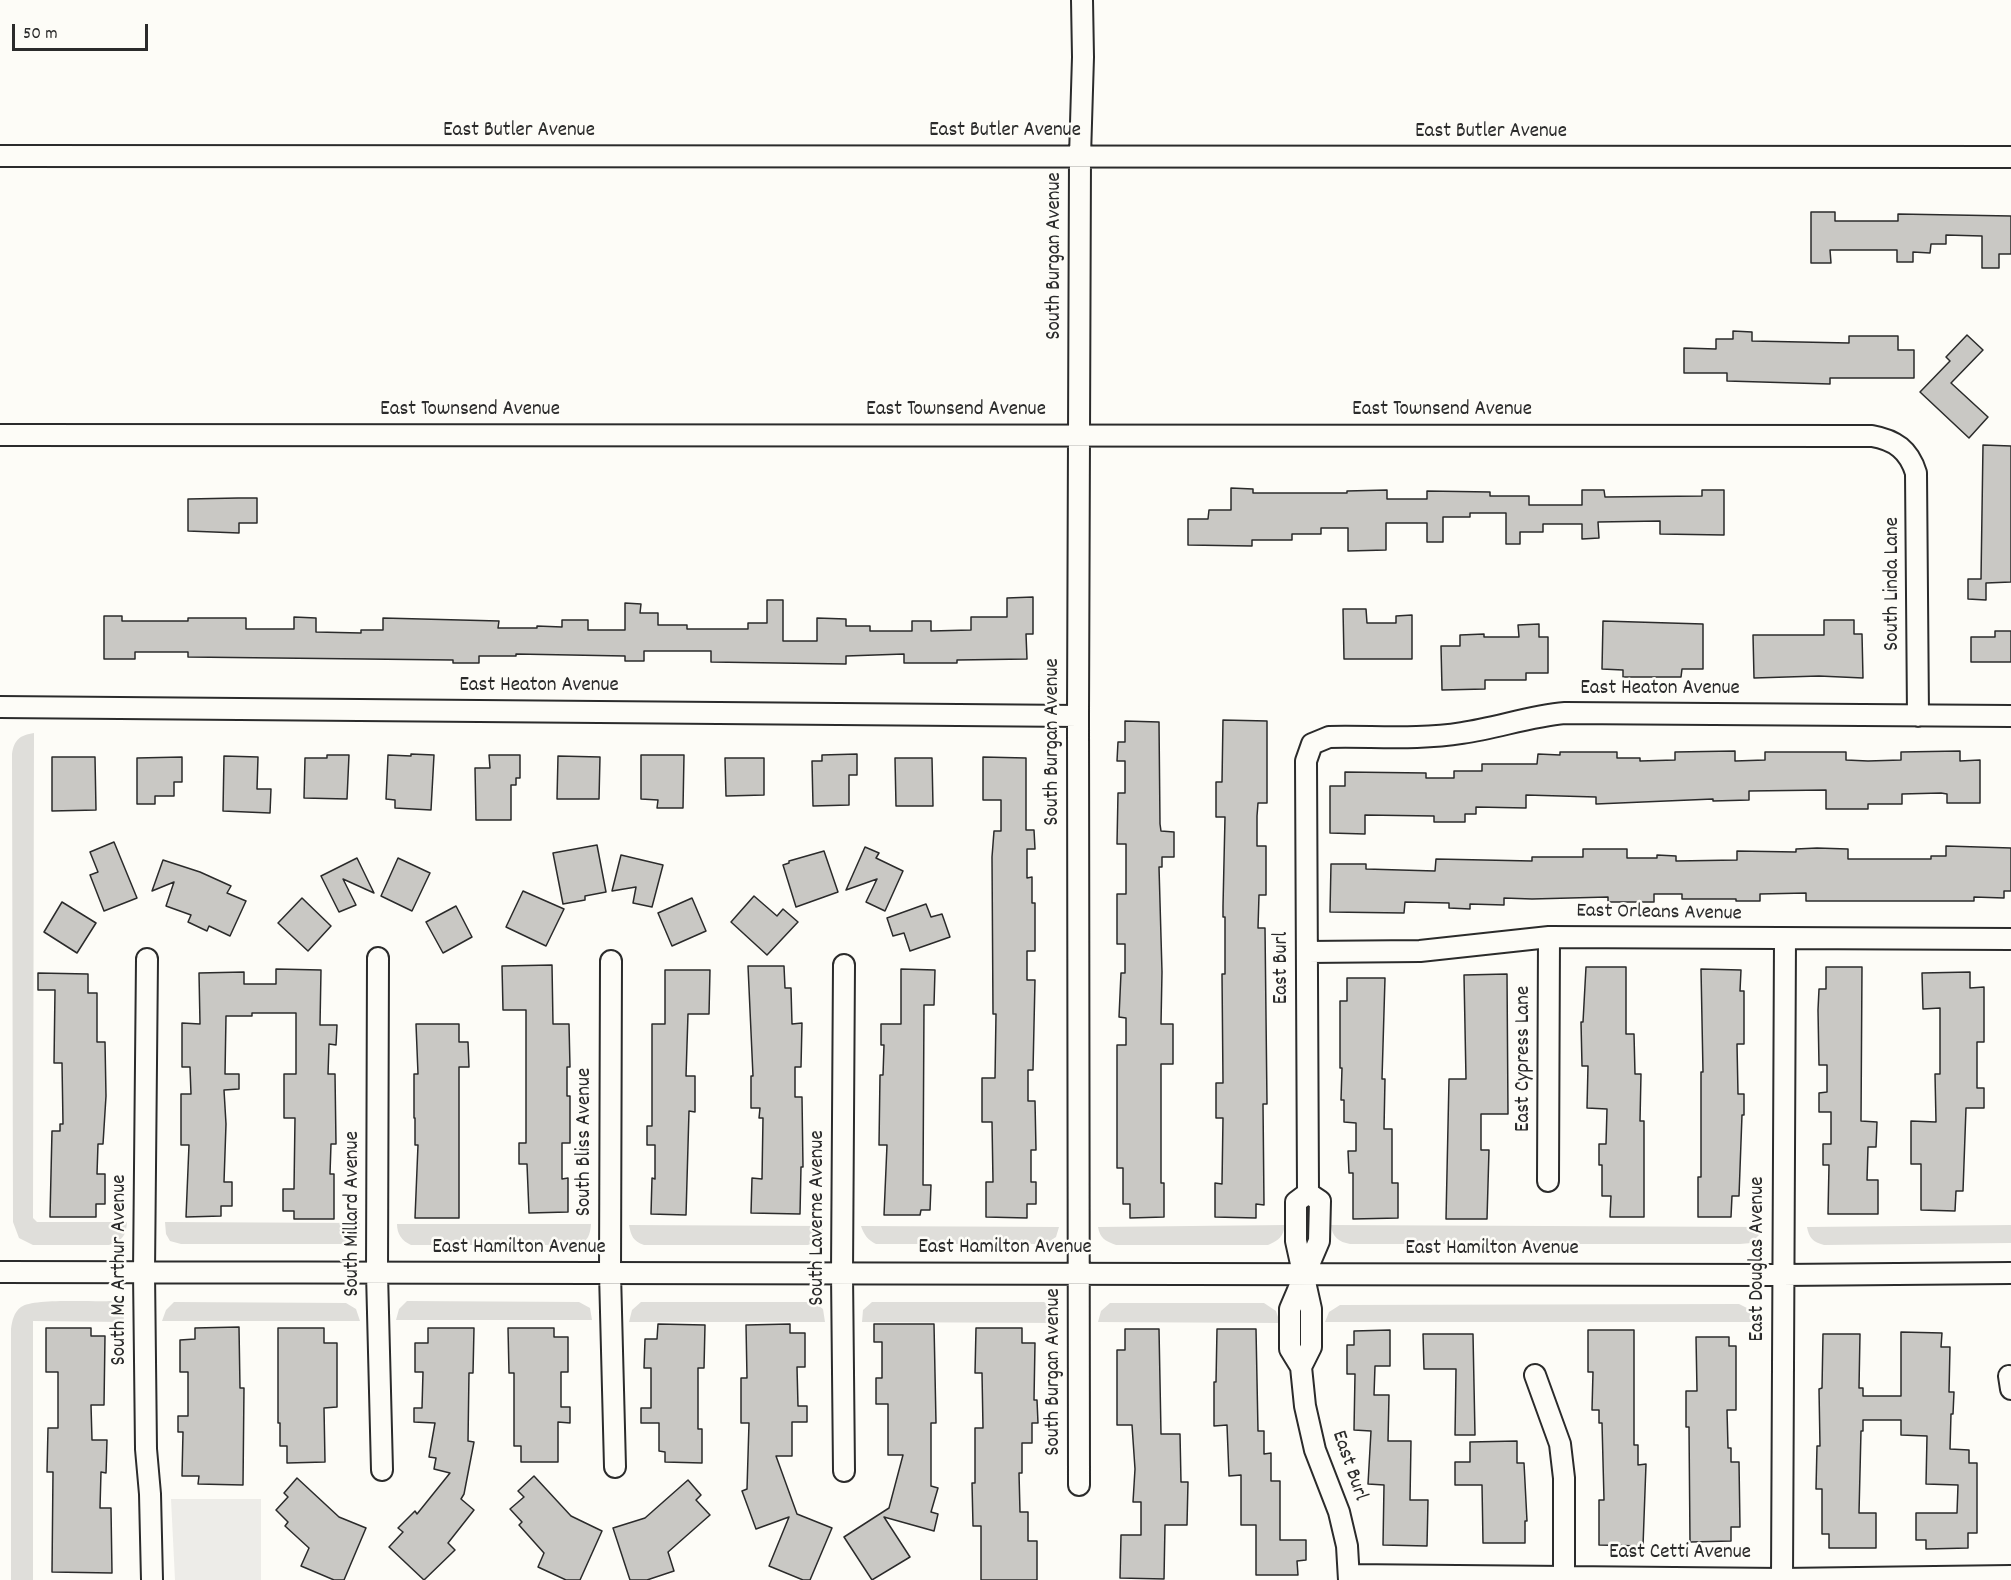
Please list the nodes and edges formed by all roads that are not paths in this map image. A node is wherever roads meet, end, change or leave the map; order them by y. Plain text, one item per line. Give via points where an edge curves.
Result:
1 (1082, 0) edge
2 (0, 156) edge
3 (1080, 156) junction
4 (2011, 157) edge
5 (0, 435) edge
6 (1079, 435) junction
7 (1908, 453) joint
8 (0, 707) edge
9 (1078, 716) junction
10 (1918, 716) junction
11 (2011, 716) edge
12 (1312, 744) joint
13 (1549, 937) junction
14 (1785, 939) junction
15 (2011, 939) edge
16 (1307, 952) junction
17 (378, 958) dead end
18 (147, 959) dead end
19 (611, 962) dead end
20 (844, 965) dead end
21 (1548, 1181) dead end
22 (0, 1272) edge
23 (144, 1272) junction
24 (610, 1273) junction
25 (1079, 1273) junction
26 (2011, 1273) edge
27 (377, 1274) junction
28 (842, 1274) junction
29 (1304, 1274) junction
30 (1782, 1275) junction
31 (1535, 1375) dead end
32 (615, 1467) dead end
33 (382, 1470) dead end
34 (844, 1471) dead end
35 (1079, 1485) dead end
36 (2011, 1576) edge
37 (1563, 1577) junction
38 (1349, 1578) edge
39 (1782, 1579) edge
40 (152, 1580) edge

1 - 3 street, South Burgan Avenue
2 - 3 street, East Butler Avenue
3 - 4 street, East Butler Avenue
3 - 6 street, South Burgan Avenue
5 - 6 street, East Townsend Avenue
6 - 7 street, East Townsend Avenue via 1872,436 1886,438
6 - 9 street, South Burgan Avenue
7 - 10 street, South Linda Lane via 1917,484
8 - 9 street, East Heaton Avenue
9 - 25 street, South Burgan Avenue
10 - 11 street, East Heaton Avenue
10 - 12 street, East Heaton Avenue via 1565,713 1442,736 1329,736
12 - 16 street, East Burl via 1306,761
13 - 14 street, East Orleans Avenue
13 - 16 street, East Orleans Avenue via 1420,951
13 - 21 street, East Cypress Lane
14 - 15 street, East Orleans Avenue
14 - 30 street, East Douglas Avenue
16 - 29 street, East Burl via 1308,1193 1296,1202 1296,1241
17 - 27 street, South Millard Avenue
18 - 23 street, South Mc Arthur Avenue
19 - 24 street, South Bliss Avenue
20 - 28 street, South Laverne Avenue
22 - 23 street, East Hamilton Avenue
23 - 27 street, East Hamilton Avenue
23 - 40 street, South Mc Arthur Avenue
24 - 27 street, East Hamilton Avenue
24 - 28 street, East Hamilton Avenue
24 - 32 street, South Bliss Avenue
25 - 28 street, East Hamilton Avenue
25 - 29 street, East Hamilton Avenue
25 - 35 street, South Burgan Avenue
26 - 30 street, East Hamilton Avenue
27 - 33 street, South Millard Avenue
28 - 34 street, South Laverne Avenue
29 - 30 street, East Hamilton Avenue
29 - 38 street, East Burl via 1290,1309 1290,1349 1301,1367 1315,1450 1339,1512
30 - 39 street, East Douglas Avenue
31 - 37 street via 1560,1444 1564,1478
36 - 39 street, East Cetti Avenue
37 - 38 street, East Cetti Avenue
37 - 39 street, East Cetti Avenue

